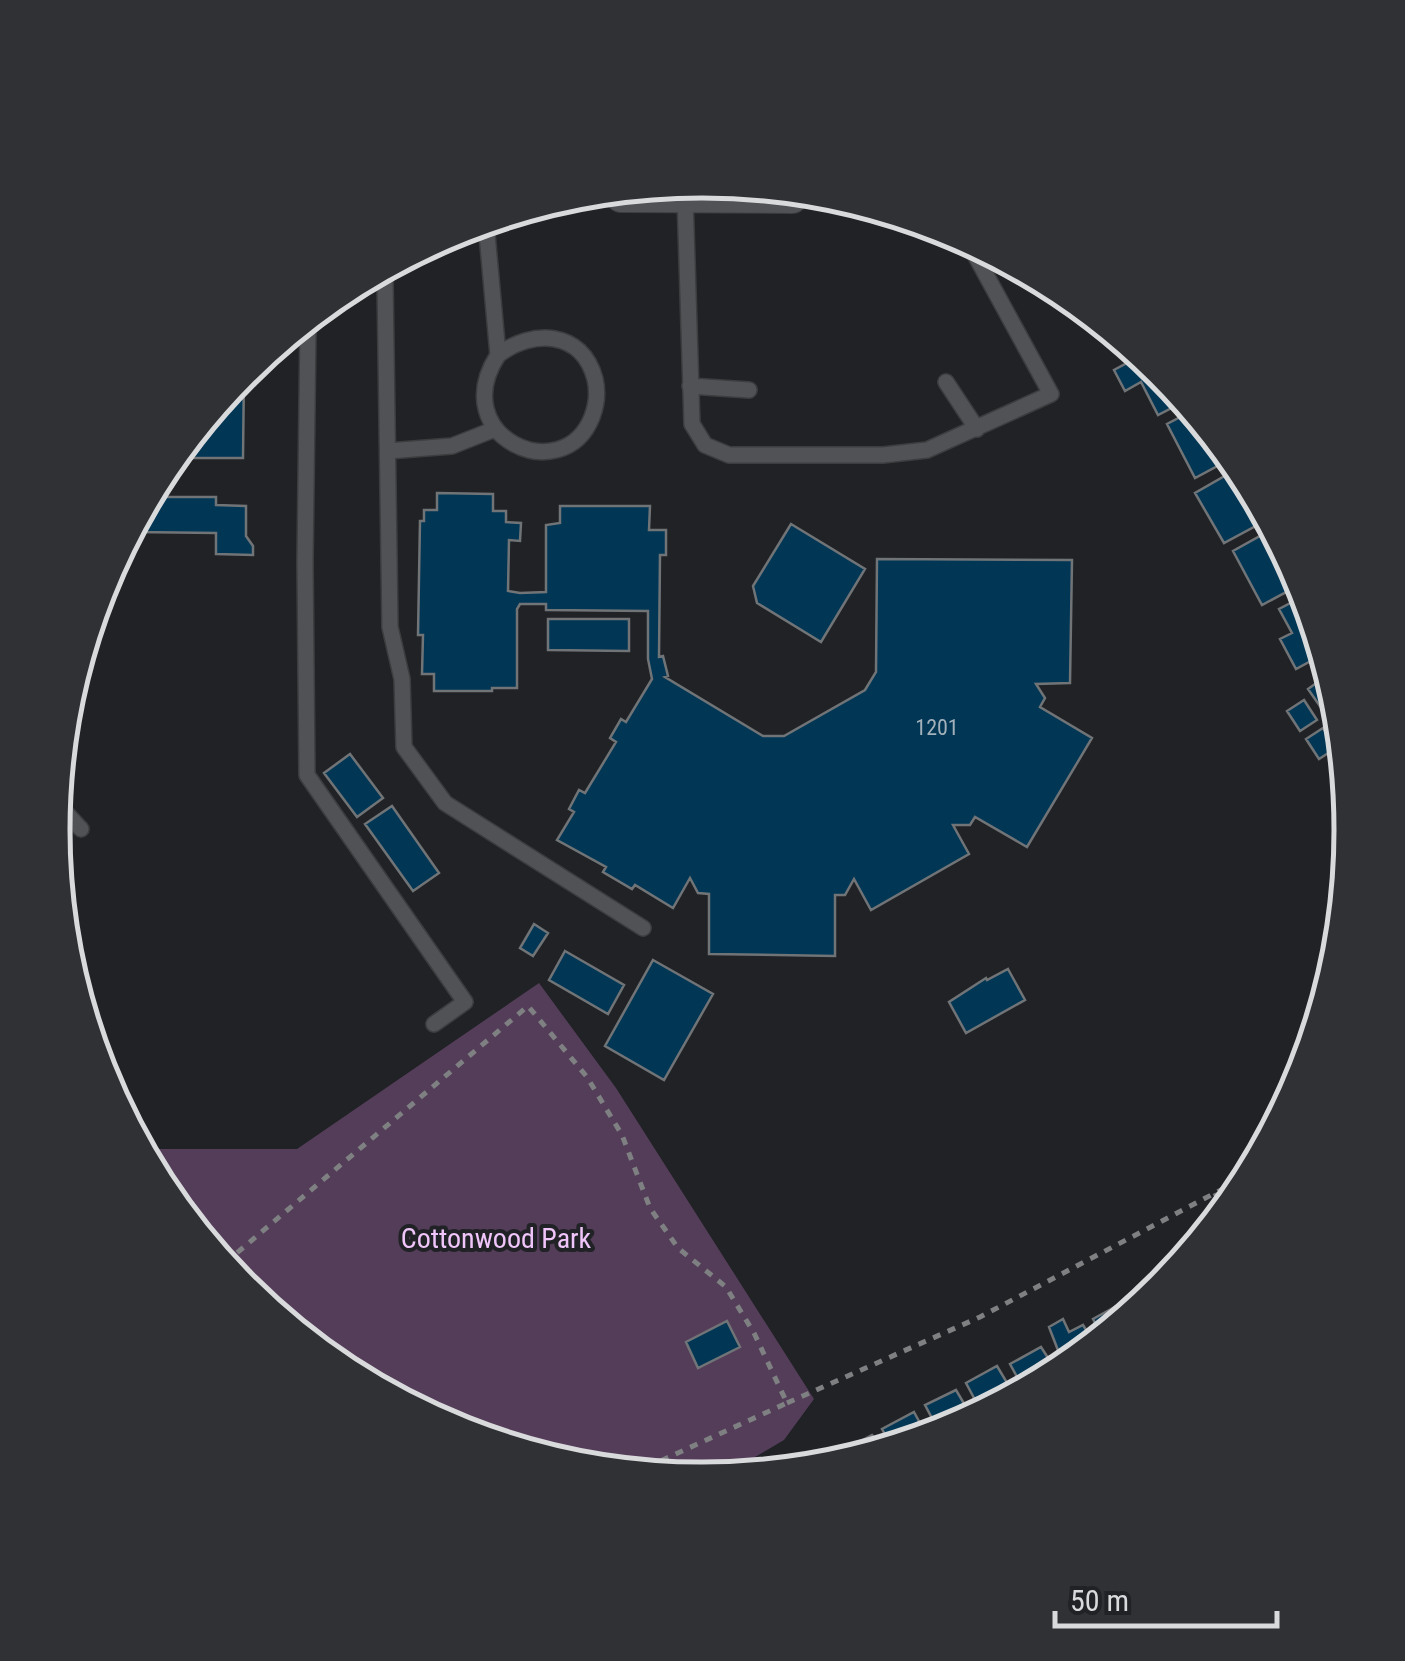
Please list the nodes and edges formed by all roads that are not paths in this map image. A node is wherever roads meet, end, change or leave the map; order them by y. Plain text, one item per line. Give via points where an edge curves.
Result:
1 (685, 198) edge
2 (487, 236) edge
3 (979, 261) edge
4 (385, 284) edge
5 (308, 336) edge
6 (498, 355) junction
7 (946, 382) dead end
8 (690, 386) junction
9 (749, 390) dead end
10 (495, 429) junction
11 (976, 429) junction
12 (388, 451) junction
13 (70, 817) edge
14 (81, 829) dead end
15 (642, 928) dead end
16 (434, 1024) dead end

1 - 8 lane
2 - 6 lane
3 - 11 lane via 1051,394
4 - 12 lane
5 - 16 lane via 306,775 465,1002
6 - 10 lane via 482,392
6 - 10 lane via 532,337 552,338 583,356 598,388 590,424 563,447 528,450
7 - 11 lane
8 - 9 lane
8 - 11 lane via 692,424 705,445 729,455 898,454 927,450
10 - 12 lane via 452,446
12 - 15 lane via 390,627 402,678 404,747 445,803
13 - 14 lane

